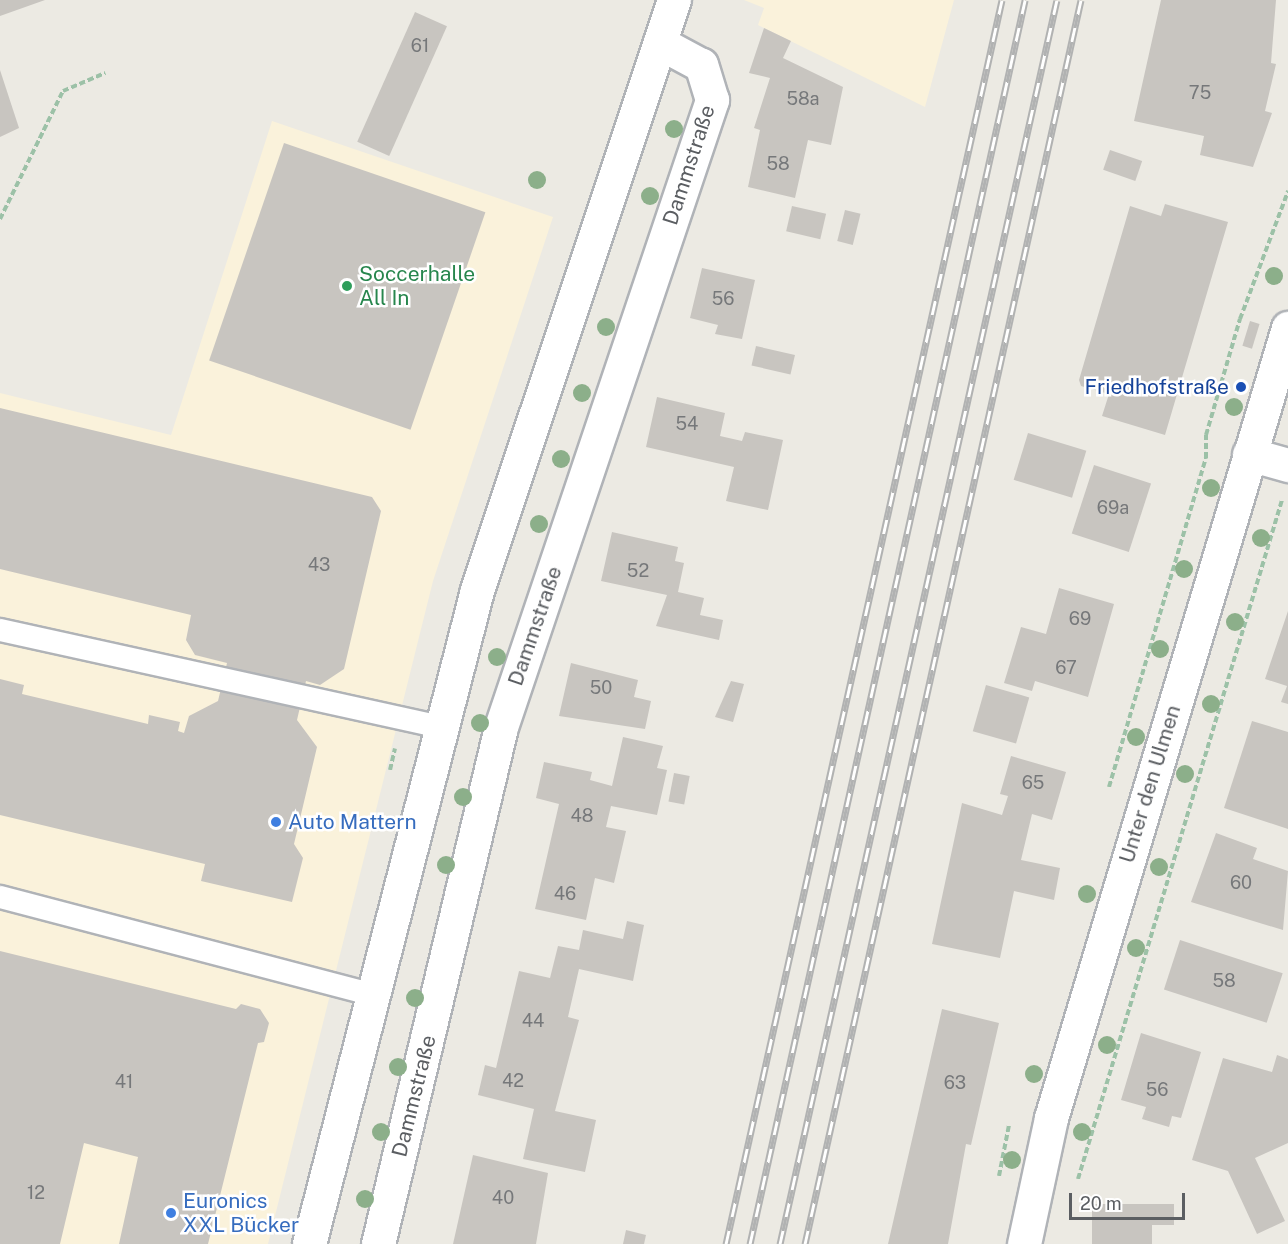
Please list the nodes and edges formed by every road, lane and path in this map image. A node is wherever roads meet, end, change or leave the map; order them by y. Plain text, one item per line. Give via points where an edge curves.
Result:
1 (674, 0) edge
2 (660, 43) junction
3 (105, 73) dead end
4 (1288, 191) edge
5 (0, 219) edge
6 (1288, 328) edge
7 (1249, 454) junction
8 (1286, 478) edge
9 (0, 630) edge
10 (441, 728) junction
11 (1106, 797) dead end
12 (0, 897) edge
13 (371, 994) junction
14 (1012, 1116) dead end
15 (999, 1184) dead end
16 (1076, 1188) dead end
17 (309, 1244) edge
18 (378, 1244) edge
19 (1024, 1244) edge

1 - 2 street
2 - 10 street via 477,590
2 - 18 street, Dammstraße via 701,65 712,100 501,727
3 - 5 path via 63,91
4 - 11 path via 1240,319 1206,435 1206,458
6 - 7 street, Unter den Ulmen
7 - 8 street
7 - 19 street, Unter den Ulmen via 1051,1118
8 - 16 path
9 - 10 lane
10 - 13 street
12 - 13 lane
13 - 17 street
14 - 15 path via 999,1162

